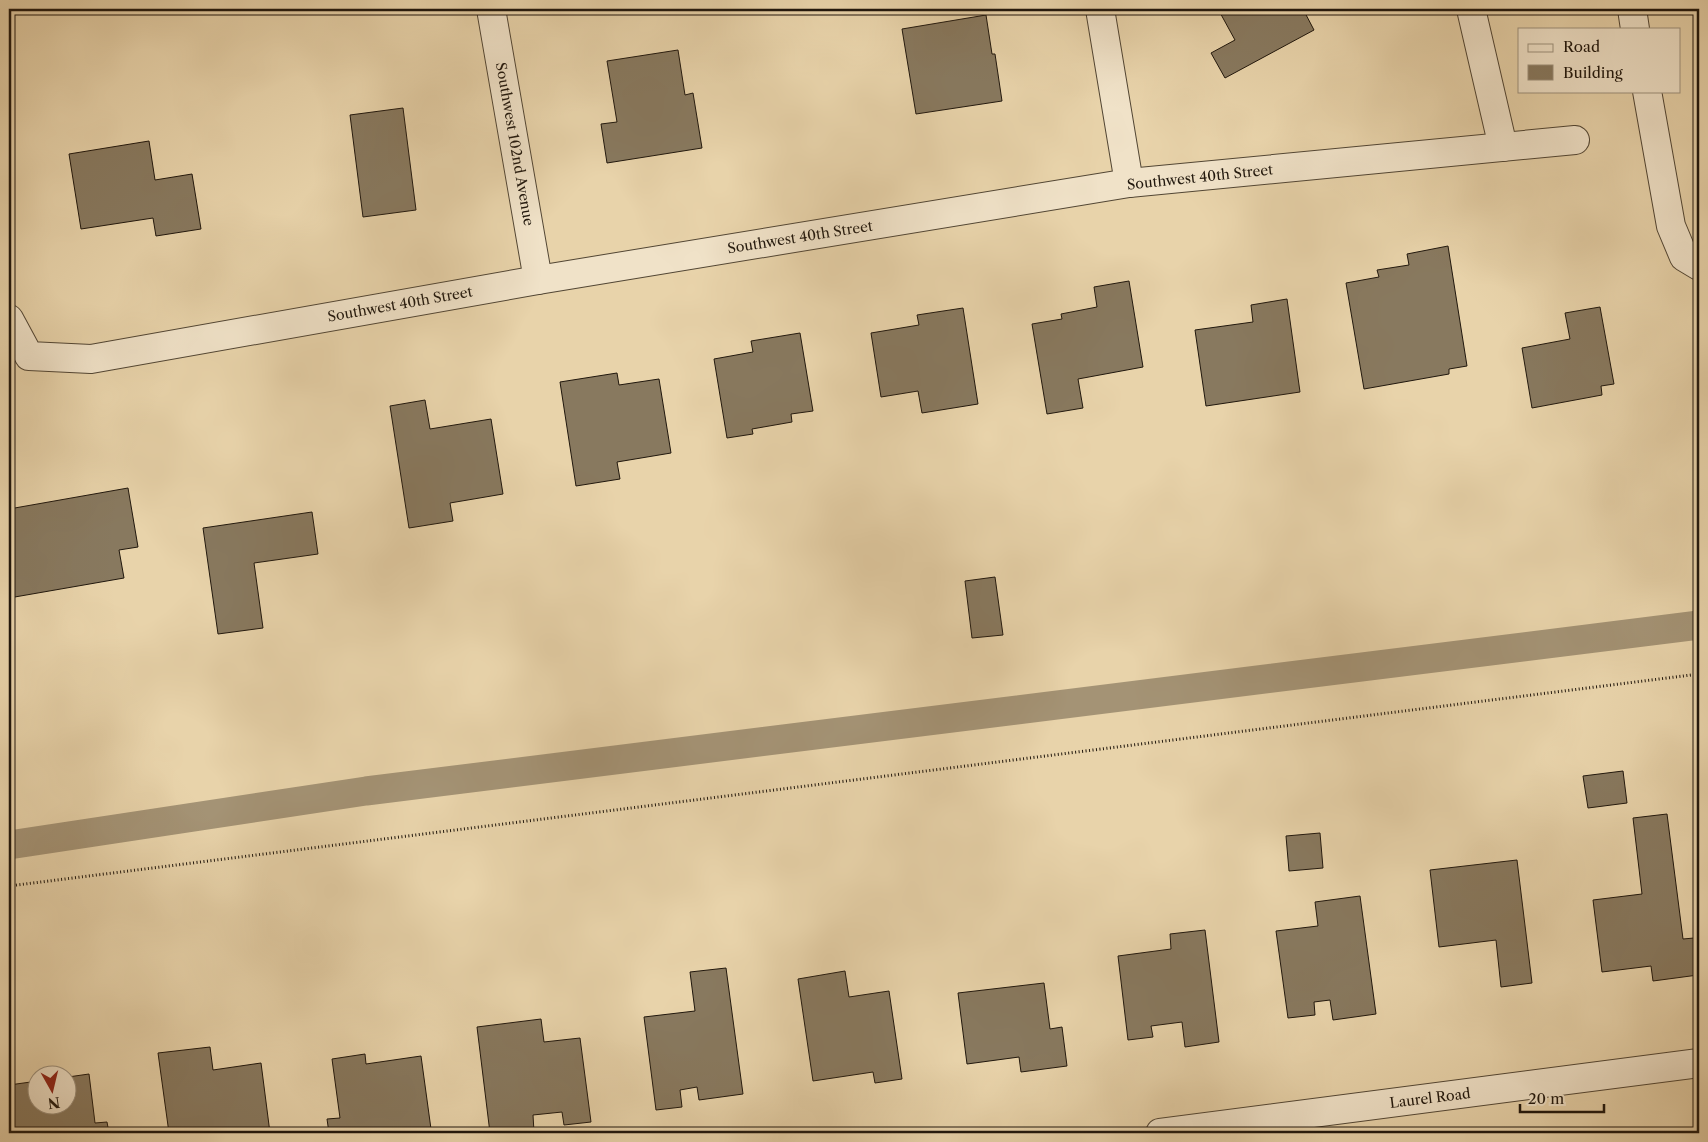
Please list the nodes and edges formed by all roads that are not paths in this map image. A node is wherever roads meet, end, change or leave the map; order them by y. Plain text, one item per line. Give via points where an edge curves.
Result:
1 (491, 9) edge
2 (1100, 9) edge
3 (1471, 9) edge
4 (1632, 9) edge
5 (1635, 28) edge
6 (1646, 92) edge
7 (1575, 140) dead end
8 (1503, 147) junction
9 (1130, 183) junction
10 (1699, 266) edge
11 (538, 280) junction
12 (9, 319) edge
13 (1699, 1063) edge
14 (1160, 1133) edge

1 - 11 street, Southwest 102nd Avenue
2 - 9 street
3 - 8 street
4 - 5 street
6 - 10 street via 1670,226 1684,257
7 - 8 street, Southwest 40th Street
8 - 9 street, Southwest 40th Street
9 - 11 street, Southwest 40th Street
11 - 12 street, Southwest 40th Street via 91,359 29,356
13 - 14 street, Laurel Road

